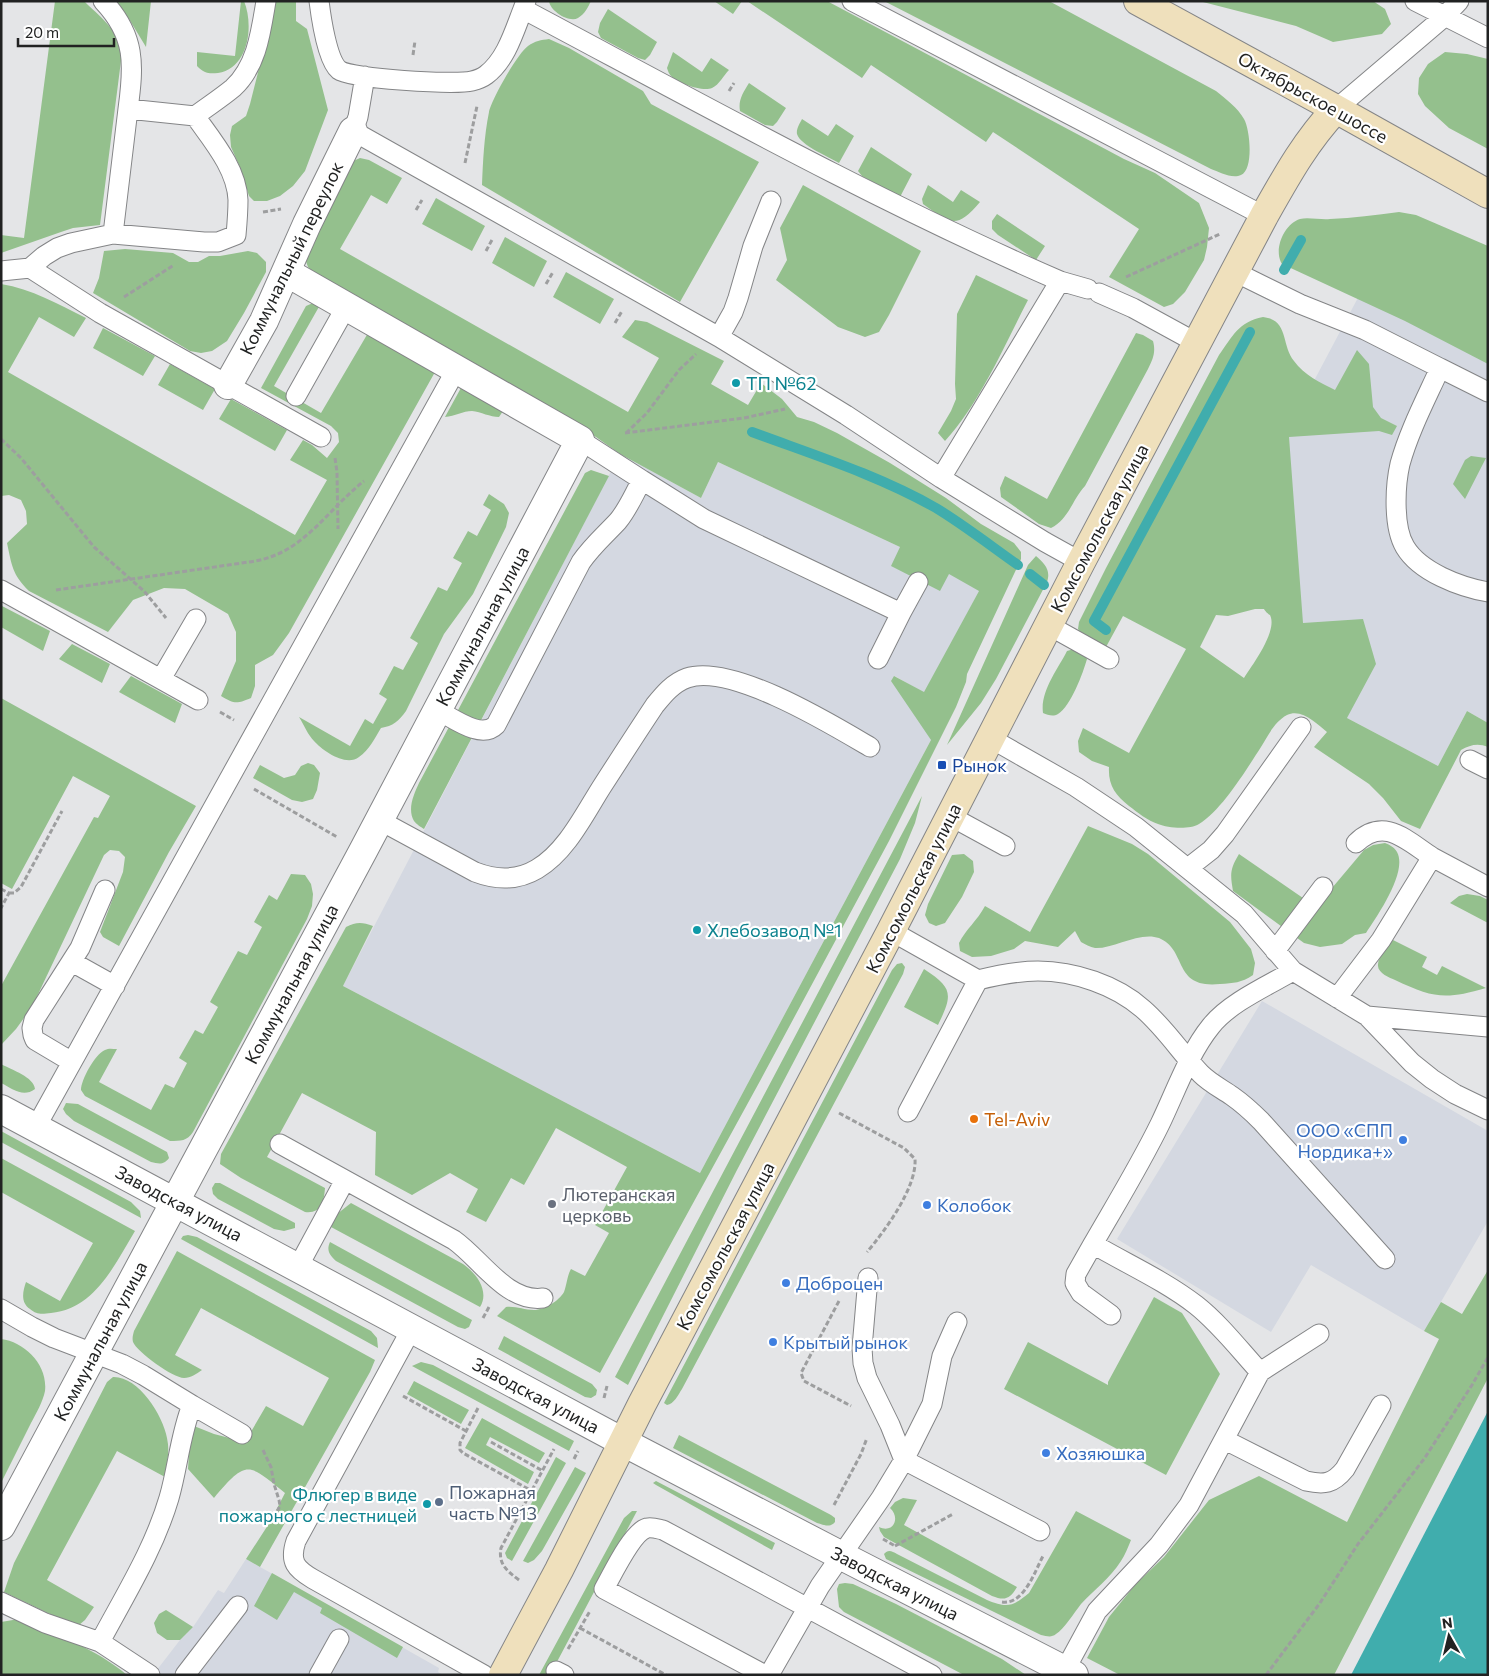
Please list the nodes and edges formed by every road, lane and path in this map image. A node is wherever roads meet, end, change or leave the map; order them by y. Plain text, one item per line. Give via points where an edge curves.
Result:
1 (103, 1) edge
2 (266, 1) edge
3 (318, 1) edge
4 (852, 1) edge
5 (1138, 1) edge
6 (1415, 1) edge
7 (1459, 1) edge
8 (524, 5) edge
9 (1444, 17) junction
10 (1488, 38) edge
11 (365, 76) junction
12 (485, 76) junction
13 (128, 109) junction
14 (1336, 109) junction
15 (195, 116) junction
16 (353, 131) junction
17 (459, 191) junction
18 (1488, 194) edge
19 (771, 201) dead end
20 (317, 204) junction
21 (238, 215) junction
22 (1264, 216) junction
23 (1222, 233) dead end
24 (113, 234) junction
25 (204, 242) junction
26 (30, 268) junction
27 (1, 271) edge
28 (286, 272) junction
29 (1235, 272) junction
30 (1060, 281) junction
31 (1093, 291) junction
32 (346, 307) junction
33 (100, 313) junction
34 (719, 337) junction
35 (1197, 343) junction
36 (1440, 368) junction
37 (456, 370) junction
38 (228, 385) junction
39 (1488, 392) edge
40 (296, 396) dead end
41 (817, 397) junction
42 (625, 434) junction
43 (321, 438) joint
44 (1, 439) edge
45 (586, 444) junction
46 (407, 459) junction
47 (942, 478) junction
48 (642, 480) junction
49 (337, 506) junction
50 (1081, 562) junction
51 (346, 569) junction
52 (128, 579) junction
53 (918, 582) dead end
54 (1, 590) edge
55 (1488, 592) edge
56 (20, 601) junction
57 (901, 613) junction
58 (196, 619) dead end
59 (1048, 626) junction
60 (184, 640) junction
61 (878, 658) dead end
62 (1109, 659) dead end
63 (161, 680) junction
64 (198, 700) joint
65 (438, 710) junction
66 (1301, 727) dead end
67 (256, 732) junction
68 (990, 738) junction
69 (870, 747) dead end
70 (1470, 760) dead end
71 (1488, 769) edge
72 (232, 776) junction
73 (62, 810) dead end
74 (950, 816) junction
75 (379, 820) junction
76 (1356, 843) dead end
77 (1005, 846) dead end
78 (363, 851) junction
79 (1432, 857) junction
80 (1188, 868) junction
81 (1322, 887) dead end
82 (1488, 887) edge
83 (1, 889) edge
84 (105, 890) dead end
85 (9, 893) junction
86 (1, 908) edge
87 (891, 931) junction
88 (1275, 951) junction
89 (72, 962) junction
90 (1292, 971) junction
91 (978, 980) junction
92 (114, 986) junction
93 (1337, 998) junction
94 (1367, 1016) junction
95 (1488, 1027) edge
96 (1190, 1061) junction
97 (72, 1062) junction
98 (1, 1108) edge
99 (1488, 1110) edge
100 (908, 1112) dead end
101 (36, 1127) junction
102 (280, 1144) dead end
103 (345, 1180) junction
104 (175, 1201) junction
105 (1093, 1244) junction
106 (1385, 1259) dead end
107 (298, 1267) junction
108 (868, 1278) dead end
109 (543, 1298) dead end
110 (490, 1306) dead end
111 (1, 1309) edge
112 (1111, 1315) dead end
113 (483, 1318) dead end
114 (957, 1322) dead end
115 (412, 1328) junction
116 (1319, 1334) dead end
117 (94, 1353) junction
118 (1488, 1357) edge
119 (1260, 1372) junction
120 (400, 1394) dead end
121 (192, 1405) junction
122 (1381, 1405) dead end
123 (478, 1408) dead end
124 (466, 1431) junction
125 (242, 1434) joint
126 (1225, 1440) junction
127 (491, 1442) dead end
128 (623, 1442) junction
129 (554, 1449) dead end
130 (904, 1460) junction
131 (542, 1471) junction
132 (532, 1491) junction
133 (979, 1500) junction
134 (275, 1515) dead end
135 (1, 1526) edge
136 (1040, 1531) dead end
137 (895, 1546) dead end
138 (840, 1555) junction
139 (1044, 1555) dead end
140 (604, 1589) junction
141 (544, 1597) junction
142 (1, 1602) edge
143 (1007, 1603) dead end
144 (238, 1606) dead end
145 (807, 1608) junction
146 (580, 1628) junction
147 (339, 1639) dead end
148 (100, 1642) junction
149 (1070, 1672) edge
150 (560, 1673) edge
151 (150, 1675) edge
152 (185, 1675) edge
153 (318, 1675) edge
154 (484, 1675) edge
155 (503, 1675) edge
156 (666, 1675) edge
157 (765, 1675) edge
158 (769, 1675) edge
159 (932, 1675) edge
160 (1266, 1675) edge

1 - 13 lane via 122,29 131,52
2 - 15 lane via 257,46 244,75
3 - 11 lane via 334,63 340,70
4 - 22 lane
5 - 14 street, Октябрьское шоссе
6 - 9 lane
7 - 9 lane
8 - 12 lane via 505,52
8 - 30 lane via 738,124 878,196
9 - 10 lane
9 - 14 lane
11 - 12 lane via 456,82
11 - 16 lane
12 - 17 path
13 - 15 lane
13 - 24 lane
14 - 18 street, Октябрьское шоссе
14 - 22 street, Комсомольская улица via 1310,138
15 - 21 lane via 232,173
16 - 17 lane
16 - 20 street, Коммунальный переулок
17 - 34 lane
19 - 34 lane via 733,312
20 - 21 path
20 - 28 street, Коммунальный переулок
21 - 25 lane via 236,235 218,242
22 - 29 street, Комсомольская улица
23 - 31 path
24 - 25 lane
24 - 26 lane via 57,248
25 - 33 path via 164,273
26 - 27 lane
26 - 33 lane
28 - 32 street
28 - 38 street, Коммунальный переулок via 264,321
29 - 35 street, Комсомольская улица
29 - 36 lane via 1300,304 1365,330
30 - 31 lane
30 - 47 lane
31 - 35 lane via 1133,308
32 - 37 street
32 - 40 lane
33 - 38 lane
34 - 41 lane
34 - 42 path via 679,370 647,413
35 - 50 street, Комсомольская улица
36 - 39 lane
36 - 55 lane via 1400,464 1397,508 1401,536 1405,546 1422,564 1450,579
37 - 45 street
37 - 46 lane
38 - 43 lane
41 - 42 path via 754,416
41 - 47 lane
42 - 45 path
43 - 49 path via 334,453
44 - 52 path via 37,476 94,547
45 - 48 lane
45 - 65 street, Коммунальная улица
46 - 49 path via 370,476
46 - 51 lane
47 - 50 lane
48 - 57 lane via 704,518
48 - 65 lane via 626,510 581,562 496,725 491,730 476,729
49 - 51 path via 340,550
49 - 52 path via 304,538 274,556
50 - 59 street, Комсомольская улица
51 - 67 lane
52 - 56 path via 60,589
52 - 60 path via 144,591
53 - 57 lane
54 - 56 lane
56 - 63 lane
57 - 61 lane
58 - 60 lane
59 - 62 lane
59 - 68 street, Комсомольская улица
60 - 63 lane
63 - 64 lane
64 - 67 path
65 - 75 street, Коммунальная улица
66 - 80 lane via 1225,834
67 - 72 lane
68 - 74 street, Комсомольская улица
68 - 80 lane via 1102,803
69 - 75 lane via 777,696 720,678 696,677 676,683 655,704 564,844 544,863 526,874 507,878 475,872
70 - 71 lane
72 - 78 path
72 - 92 lane
73 - 85 path via 20,887
74 - 77 lane
74 - 87 street, Комсомольская улица
75 - 78 street, Коммунальная улица
76 - 79 lane via 1372,832 1382,830 1398,835
78 - 104 street, Коммунальная улица
79 - 82 lane
79 - 93 lane via 1381,940
80 - 88 lane via 1244,914
81 - 88 lane
83 - 85 path
84 - 89 lane
85 - 86 path
87 - 91 lane
87 - 128 street, Комсомольская улица
88 - 90 lane
89 - 92 lane
89 - 97 lane via 42,1008 32,1035
90 - 93 lane
90 - 96 lane via 1223,1014 1211,1026
91 - 96 lane via 1039,971 1090,980 1125,996 1142,1008
91 - 100 lane
92 - 97 lane
93 - 94 lane
94 - 95 lane
94 - 99 lane via 1432,1079
96 - 105 lane via 1145,1154
96 - 106 lane via 1261,1121
97 - 101 lane
98 - 101 street, Заводская улица
101 - 104 street, Заводская улица
102 - 103 lane
103 - 107 lane
103 - 109 lane via 454,1240 509,1289 536,1299
104 - 107 street, Заводская улица
104 - 117 street, Коммунальная улица
105 - 112 lane via 1076,1274 1075,1283 1081,1293
105 - 119 lane via 1178,1292 1213,1319
107 - 115 street, Заводская улица
108 - 130 lane via 863,1363
110 - 113 path
111 - 117 lane via 54,1338
114 - 130 lane via 942,1356 932,1404
115 - 128 street, Заводская улица
115 - 154 lane via 296,1542 292,1557 296,1566 313,1579
116 - 119 lane
117 - 121 lane via 143,1375
117 - 135 street, Коммунальная улица
118 - 160 path via 1424,1458 1358,1544 1320,1603
119 - 126 lane
120 - 124 path
121 - 125 lane
121 - 148 lane via 159,1525
122 - 126 lane via 1345,1469 1328,1482 1306,1481
123 - 124 path
124 - 132 path via 459,1446 463,1453
125 - 134 path via 257,1443 267,1457 280,1506
126 - 149 lane via 1190,1505 1098,1611
127 - 131 path
128 - 138 street, Заводская улица
128 - 141 street, Комсомольская улица
129 - 131 path
130 - 133 lane
130 - 138 lane
131 - 132 path
132 - 141 path via 500,1554 508,1572
133 - 136 lane
133 - 137 path
138 - 145 lane
138 - 149 street, Заводская улица
139 - 143 path via 1026,1588
140 - 145 lane via 640,1532 654,1528
140 - 146 path
140 - 157 lane
141 - 155 street, Комсомольская улица
142 - 148 lane via 45,1623
144 - 152 lane
145 - 158 lane
145 - 159 lane
146 - 150 path
146 - 156 path
147 - 153 lane
148 - 151 lane

